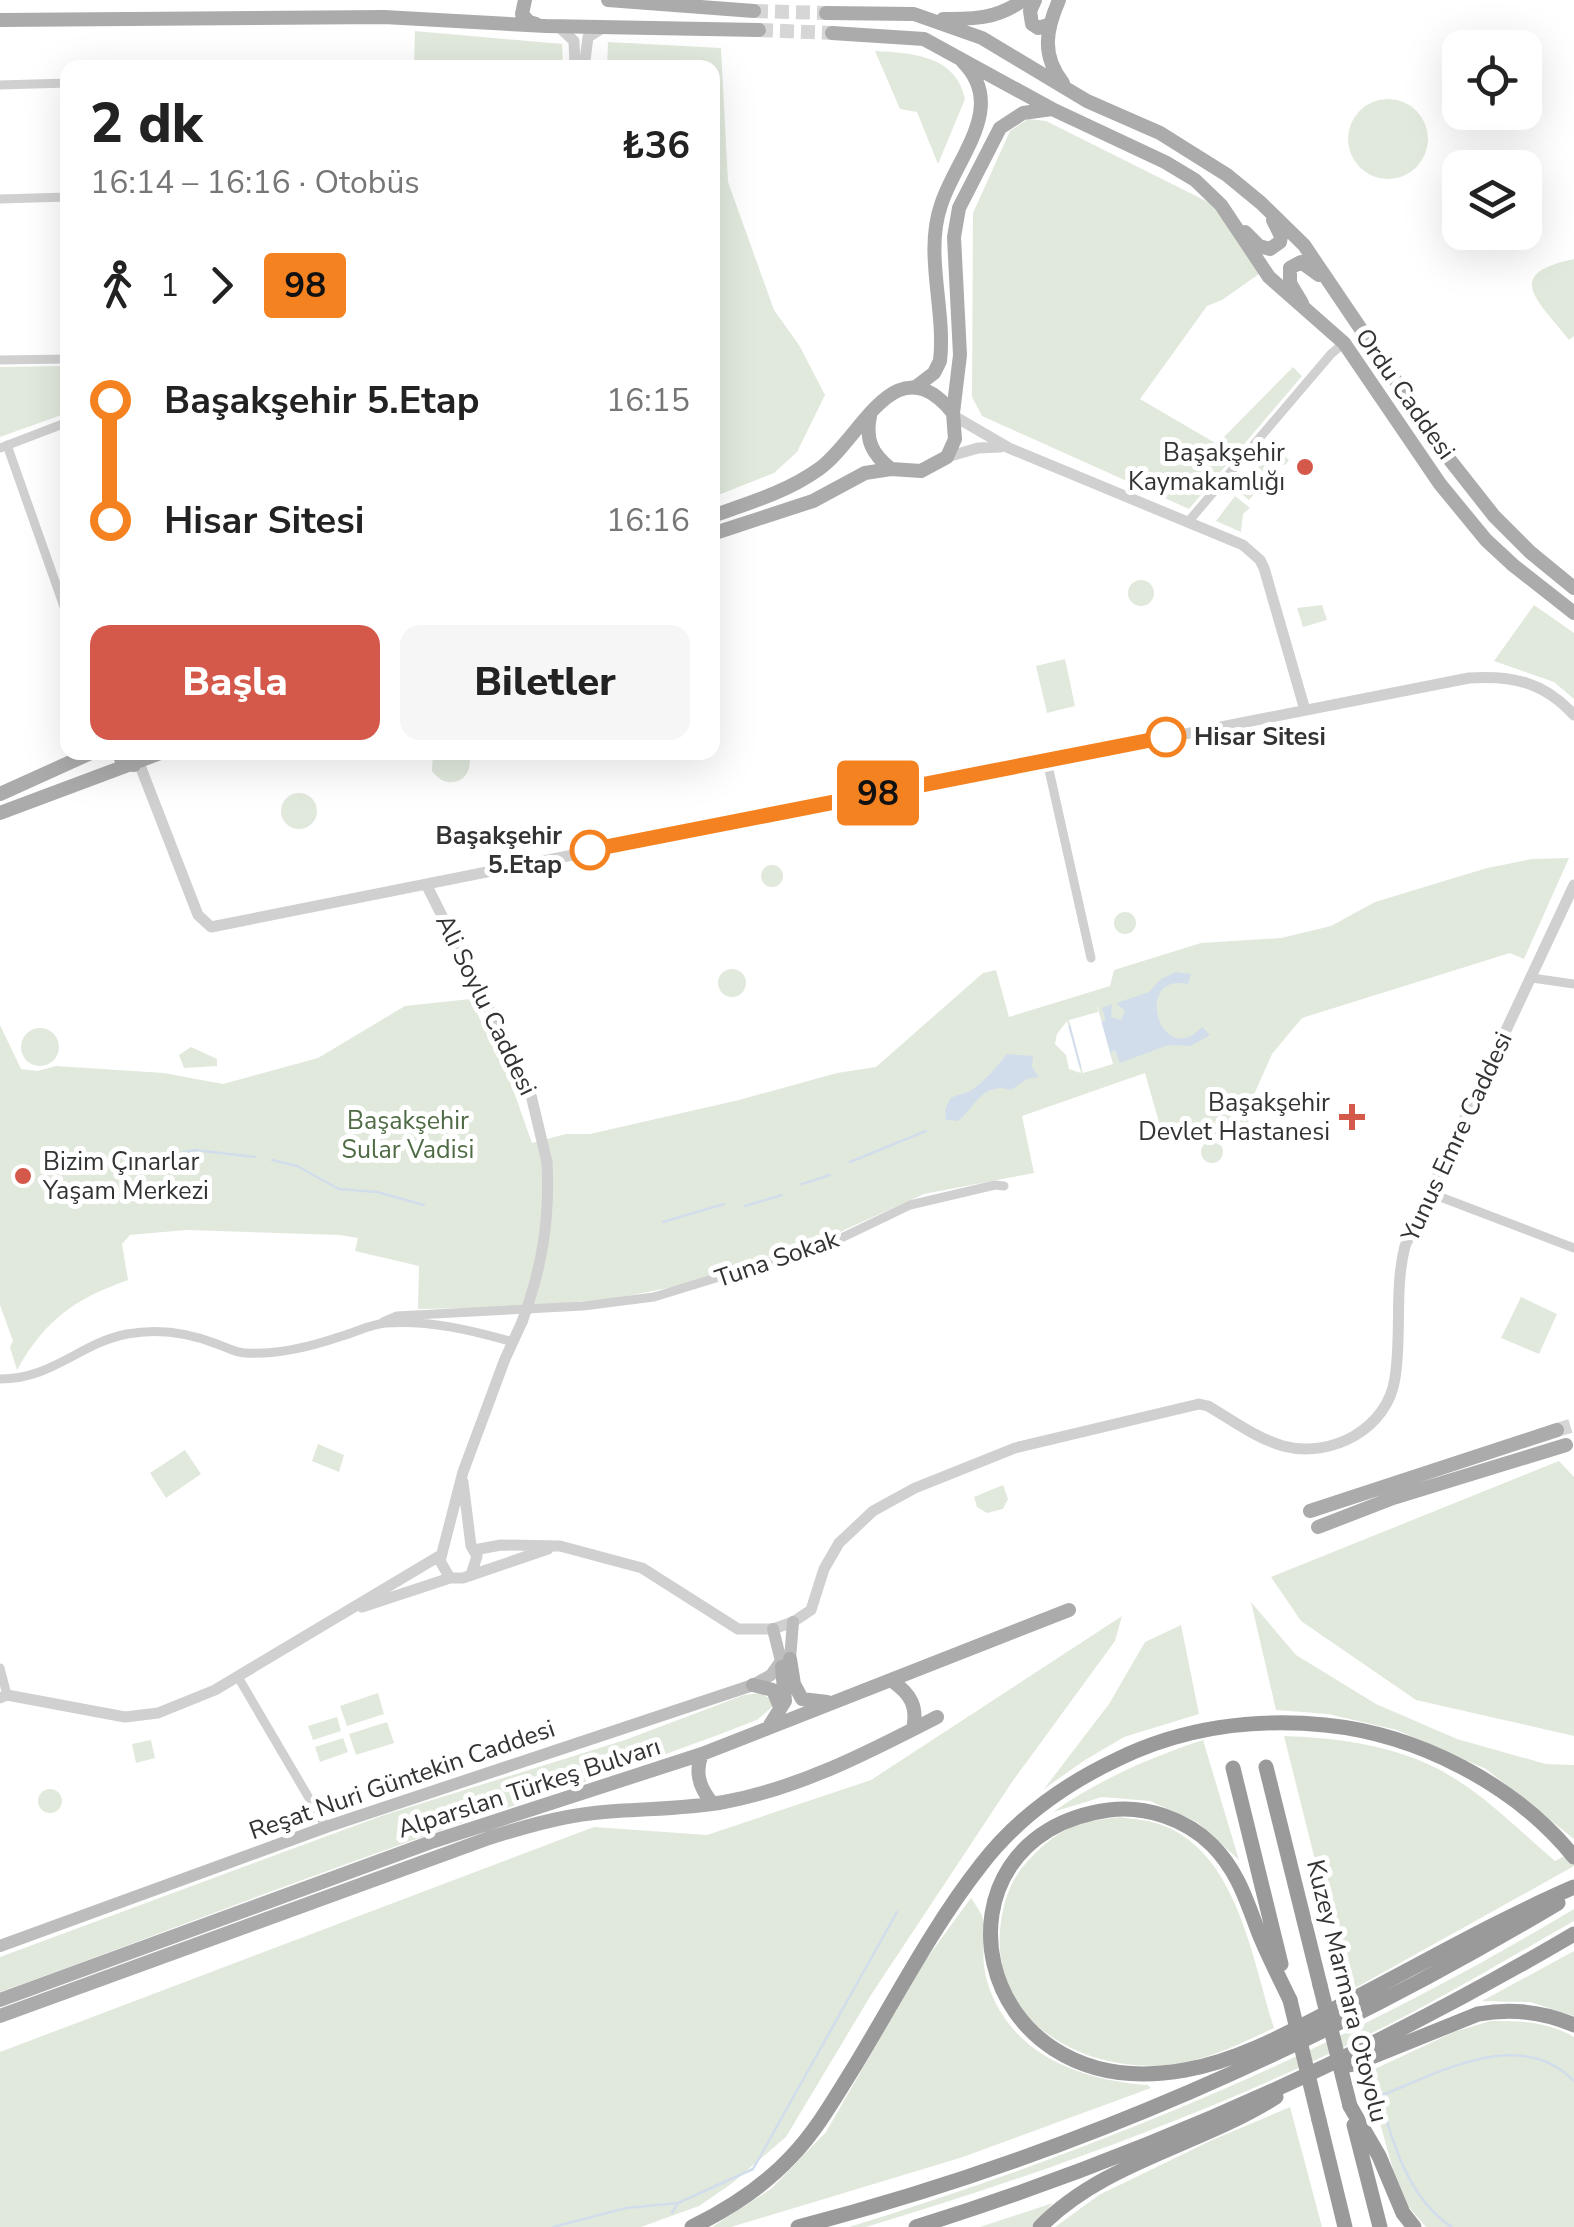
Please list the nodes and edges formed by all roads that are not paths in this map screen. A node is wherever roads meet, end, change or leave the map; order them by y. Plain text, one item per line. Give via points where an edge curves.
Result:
1 (525, 0) edge
2 (608, 0) edge
3 (1023, 0) edge
4 (1034, 0) edge
5 (1059, 0) edge
6 (754, 10) tunnel mouth
7 (826, 13) tunnel mouth
8 (932, 18) junction
9 (0, 20) edge
10 (1048, 25) junction
11 (552, 26) junction
12 (604, 26) junction
13 (759, 30) tunnel mouth
14 (832, 33) tunnel mouth
15 (938, 45) junction
16 (575, 60) edge
17 (585, 60) edge
18 (60, 84) edge
19 (0, 85) edge
20 (1071, 92) junction
21 (1052, 109) junction
22 (60, 197) edge
23 (0, 199) edge
24 (1261, 202) junction
25 (1221, 204) junction
26 (1340, 297) junction
27 (1304, 307) junction
28 (1344, 343) junction
29 (60, 359) edge
30 (0, 360) edge
31 (917, 386) junction
32 (953, 414) junction
33 (870, 415) junction
34 (60, 425) edge
35 (3, 446) edge
36 (1010, 448) junction
37 (947, 458) junction
38 (892, 469) junction
39 (720, 513) edge
40 (1188, 522) junction
41 (720, 531) edge
42 (1574, 588) edge
43 (60, 597) edge
44 (1574, 613) edge
45 (1304, 710) junction
46 (1574, 715) edge
47 (74, 760) edge
48 (141, 760) edge
49 (1048, 761) junction
50 (1033, 764) tunnel mouth
51 (964, 777) tunnel mouth
52 (0, 794) edge
53 (0, 813) edge
54 (426, 884) junction
55 (1574, 885) edge
56 (1092, 958) dead end
57 (1532, 978) junction
58 (1574, 984) edge
59 (1004, 1186) dead end
60 (1430, 1193) junction
61 (1574, 1248) edge
62 (383, 1322) junction
63 (512, 1342) junction
64 (0, 1379) edge
65 (1556, 1430) tunnel mouth
66 (1566, 1444) tunnel mouth
67 (463, 1472) junction
68 (1310, 1511) dead end
69 (1318, 1527) dead end
70 (560, 1546) junction
71 (472, 1548) junction
72 (442, 1552) junction
73 (472, 1572) junction
74 (450, 1578) junction
75 (1069, 1610) dead end
76 (339, 1615) junction
77 (793, 1622) junction
78 (773, 1628) junction
79 (785, 1660) junction
80 (0, 1668) edge
81 (238, 1677) junction
82 (892, 1681) junction
83 (754, 1685) junction
84 (3, 1696) edge
85 (838, 1702) junction
86 (781, 1712) junction
87 (937, 1717) dead end
88 (767, 1729) junction
89 (913, 1729) junction
90 (702, 1754) junction
91 (1266, 1767) dead end
92 (1233, 1768) dead end
93 (713, 1804) junction
94 (326, 1827) junction
95 (1571, 1854) edge
96 (1574, 1890) edge
97 (1574, 1934) edge
98 (0, 1946) edge
99 (0, 2000) edge
100 (1290, 2000) junction
101 (0, 2016) edge
102 (1574, 2025) edge
103 (1323, 2068) junction
104 (1350, 2106) junction
105 (1319, 2120) junction
106 (692, 2227) edge
107 (798, 2227) edge
108 (916, 2227) edge
109 (1040, 2227) edge
110 (1335, 2227) edge
111 (1345, 2227) edge
112 (1380, 2227) edge
113 (1414, 2227) edge

1 - 11 main road via 525,19
2 - 6 main road
3 - 8 main road via 987,18
4 - 10 main road via 1032,24
5 - 10 main road
7 - 8 main road
8 - 20 main road, Ordu Caddesi via 1000,47
9 - 11 main road via 384,17
10 - 20 main road via 1051,62
11 - 12 main road
11 - 16 street via 574,41
12 - 13 main road
12 - 17 street via 588,37
14 - 15 main road via 908,36
15 - 21 main road, Ordu Caddesi
15 - 31 main road via 966,64 983,108 939,210 941,352 934,374
18 - 19 street
20 - 24 main road, Ordu Caddesi via 1193,152
21 - 25 main road, Ordu Caddesi via 1165,162
21 - 32 main road via 1022,113 1000,128 959,208 954,237 960,356
22 - 23 street
24 - 25 main road via 1281,236 1270,249 1259,246
24 - 26 main road, Ordu Caddesi
25 - 27 main road, Ordu Caddesi via 1269,277
26 - 27 main road via 1301,262 1288,275
26 - 42 main road, Ordu Caddesi via 1494,516
27 - 28 main road, Ordu Caddesi
28 - 40 street
28 - 44 main road, Ordu Caddesi via 1486,540
29 - 30 street
31 - 32 main road
31 - 33 main road via 888,394
32 - 36 street
32 - 37 main road
33 - 38 main road via 872,448
33 - 39 main road via 834,457 804,479
34 - 35 street
35 - 43 street
36 - 37 street via 978,448
36 - 40 street
37 - 38 main road via 921,471
38 - 41 main road via 865,473 813,501
40 - 45 street via 1243,544 1260,560
45 - 46 street via 1498,676 1541,688
45 - 49 street
47 - 52 main road
48 - 53 main road
48 - 54 street via 206,925
49 - 50 street
49 - 56 street
51 - 54 street
54 - 63 street, Ali Soylu Caddesi, bridge via 530,1092 547,1162 545,1246
55 - 57 street, Yunus Emre Caddesi
57 - 58 street
57 - 60 street, Yunus Emre Caddesi
59 - 62 street, Tuna Sokak via 910,1205 833,1242 654,1297 436,1312
60 - 61 street
60 - 77 street, Yunus Emre Caddesi via 1404,1246 1392,1393 1362,1431 1338,1443 1286,1447 1199,1404 1015,1448 873,1512 839,1543 812,1610
62 - 63 street via 462,1327
62 - 64 street via 336,1338 240,1354 180,1332 126,1334 48,1372
63 - 67 street, Ali Soylu Caddesi
65 - 68 main road
66 - 69 main road
67 - 71 street, Ali Soylu Caddesi
67 - 72 street, Ali Soylu Caddesi
70 - 71 street
70 - 73 street
70 - 78 street via 642,1568 738,1629
71 - 72 street via 460,1541
71 - 73 street
72 - 74 street via 441,1567
72 - 76 street
73 - 74 street
74 - 76 street
75 - 82 main road, Alparslan Türkeş Bulvarı
76 - 81 street
77 - 78 street
77 - 79 main road
78 - 79 main road
79 - 83 main road, Reşat Nuri Güntekin Caddesi
79 - 85 main road via 802,1699
79 - 86 main road
80 - 84 street
81 - 84 street via 186,1704 141,1717
81 - 94 street
82 - 85 main road, Alparslan Türkeş Bulvarı
82 - 89 main road via 914,1703
83 - 86 main road via 770,1688
83 - 94 main road, Reşat Nuri Güntekin Caddesi
85 - 88 main road, Alparslan Türkeş Bulvarı
86 - 88 main road
87 - 89 main road, Alparslan Türkeş Bulvarı
88 - 90 main road, Alparslan Türkeş Bulvarı
89 - 93 main road, Alparslan Türkeş Bulvarı via 781,1788
90 - 93 main road via 697,1771
90 - 99 main road, Alparslan Türkeş Bulvarı via 434,1841
91 - 104 highway, Kuzey Marmara Otoyolu, bridge
92 - 100 highway
93 - 101 main road, Alparslan Türkeş Bulvarı via 592,1813 520,1828
94 - 98 main road, Reşat Nuri Güntekin Caddesi
95 - 106 highway via 1518,1804 1469,1771 1368,1733 1267,1722 1181,1735 1128,1754 1068,1786 1000,1843 793,2156 743,2198
96 - 100 highway via 1534,1904 1300,2026 1214,2062 1161,2073 1087,2065 1046,2046 1027,2028 997,1981 992,1910 1008,1873 1044,1834 1078,1816 1124,1808 1149,1812 1194,1829 1214,1846 1242,1886
96 - 107 highway via 1386,2000 1182,2094 986,2168
97 - 103 highway
100 - 105 highway, bridge
102 - 103 highway via 1536,2012 1496,2011 1354,2064
103 - 108 highway via 1092,2166
103 - 109 highway via 1234,2121 1090,2187
104 - 112 highway, Kuzey Marmara Otoyolu
104 - 113 highway
105 - 110 highway
105 - 111 highway

